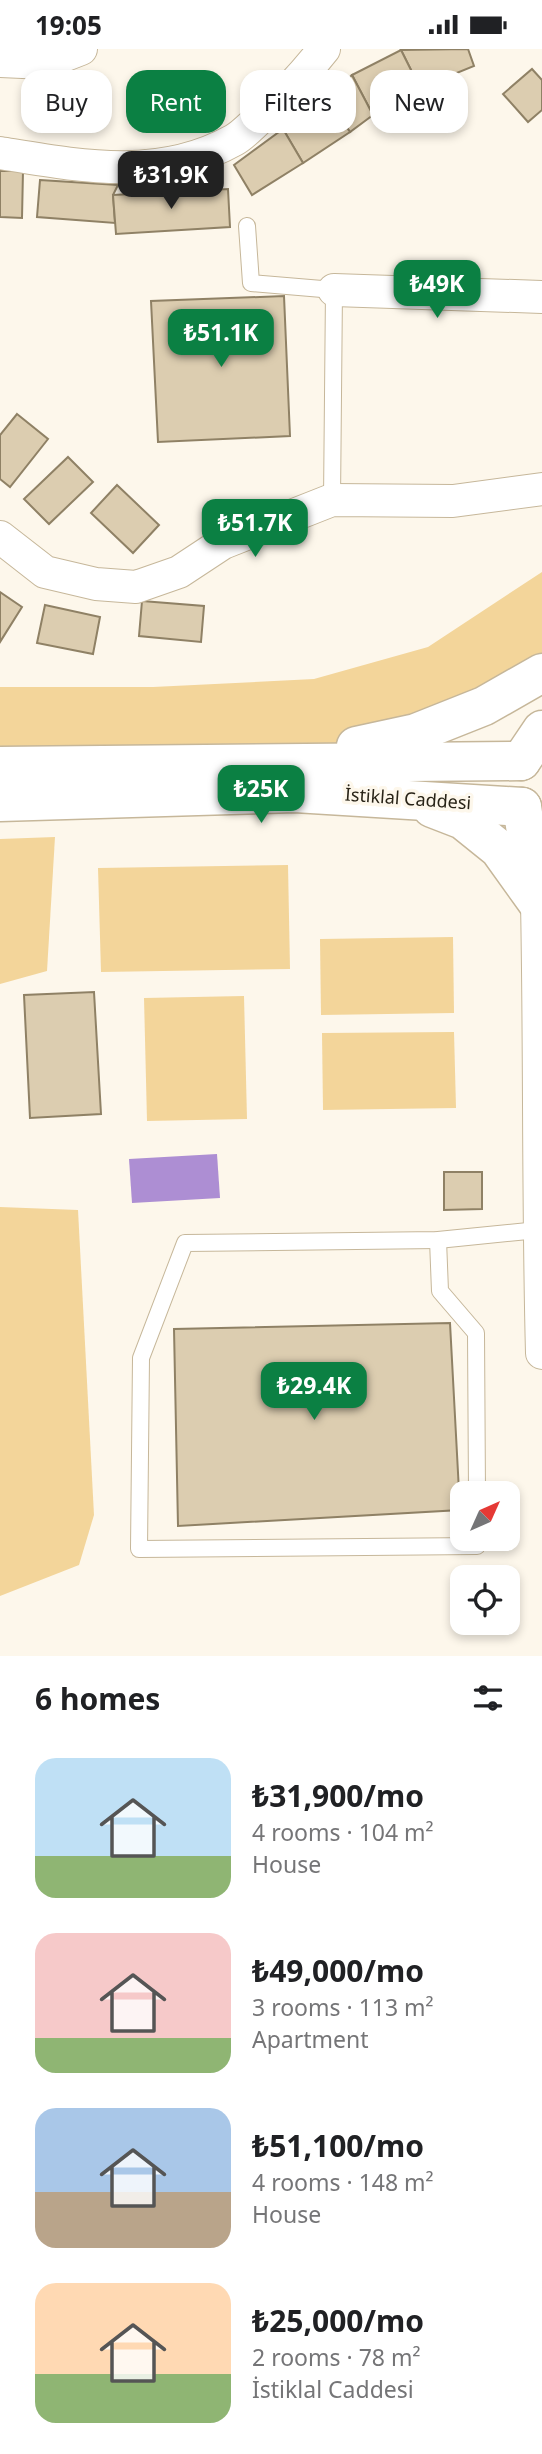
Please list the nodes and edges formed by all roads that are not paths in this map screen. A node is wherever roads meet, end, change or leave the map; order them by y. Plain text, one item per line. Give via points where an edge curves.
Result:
1 (81, 49) edge
2 (324, 49) edge
3 (0, 61) edge
4 (0, 153) edge
5 (247, 226) dead end
6 (334, 290) junction
7 (542, 297) edge
8 (542, 489) edge
9 (332, 500) junction
10 (0, 537) edge
11 (542, 673) edge
12 (542, 730) edge
13 (532, 754) edge
14 (254, 763) junction
15 (0, 766) edge
16 (410, 799) junction
17 (0, 801) edge
18 (532, 813) edge
19 (540, 891) edge
20 (541, 1106) edge
21 (538, 1230) junction
22 (438, 1240) junction
23 (542, 1353) edge
24 (477, 1481) edge
25 (450, 1546) edge

1 - 3 street via 45,63
2 - 4 street via 290,91 237,139 196,157 149,167 84,167
5 - 6 lane via 251,283
6 - 7 street
6 - 9 lane
8 - 9 street via 453,501
9 - 10 street via 223,543 179,572 136,587 96,585 45,572
11 - 14 street via 484,706 416,733
12 - 13 street
13 - 14 street, İstiklal Caddesi
13 - 18 street via 515,772 514,784 516,796
14 - 15 street, İstiklal Caddesi
16 - 17 street, İstiklal Caddesi via 295,793
16 - 18 street, İstiklal Caddesi
16 - 19 street via 463,820
18 - 19 street
19 - 20 street
20 - 21 street
21 - 22 lane
21 - 23 street
22 - 24 lane via 440,1291 476,1333
22 - 25 lane via 185,1243 141,1358 139,1549

